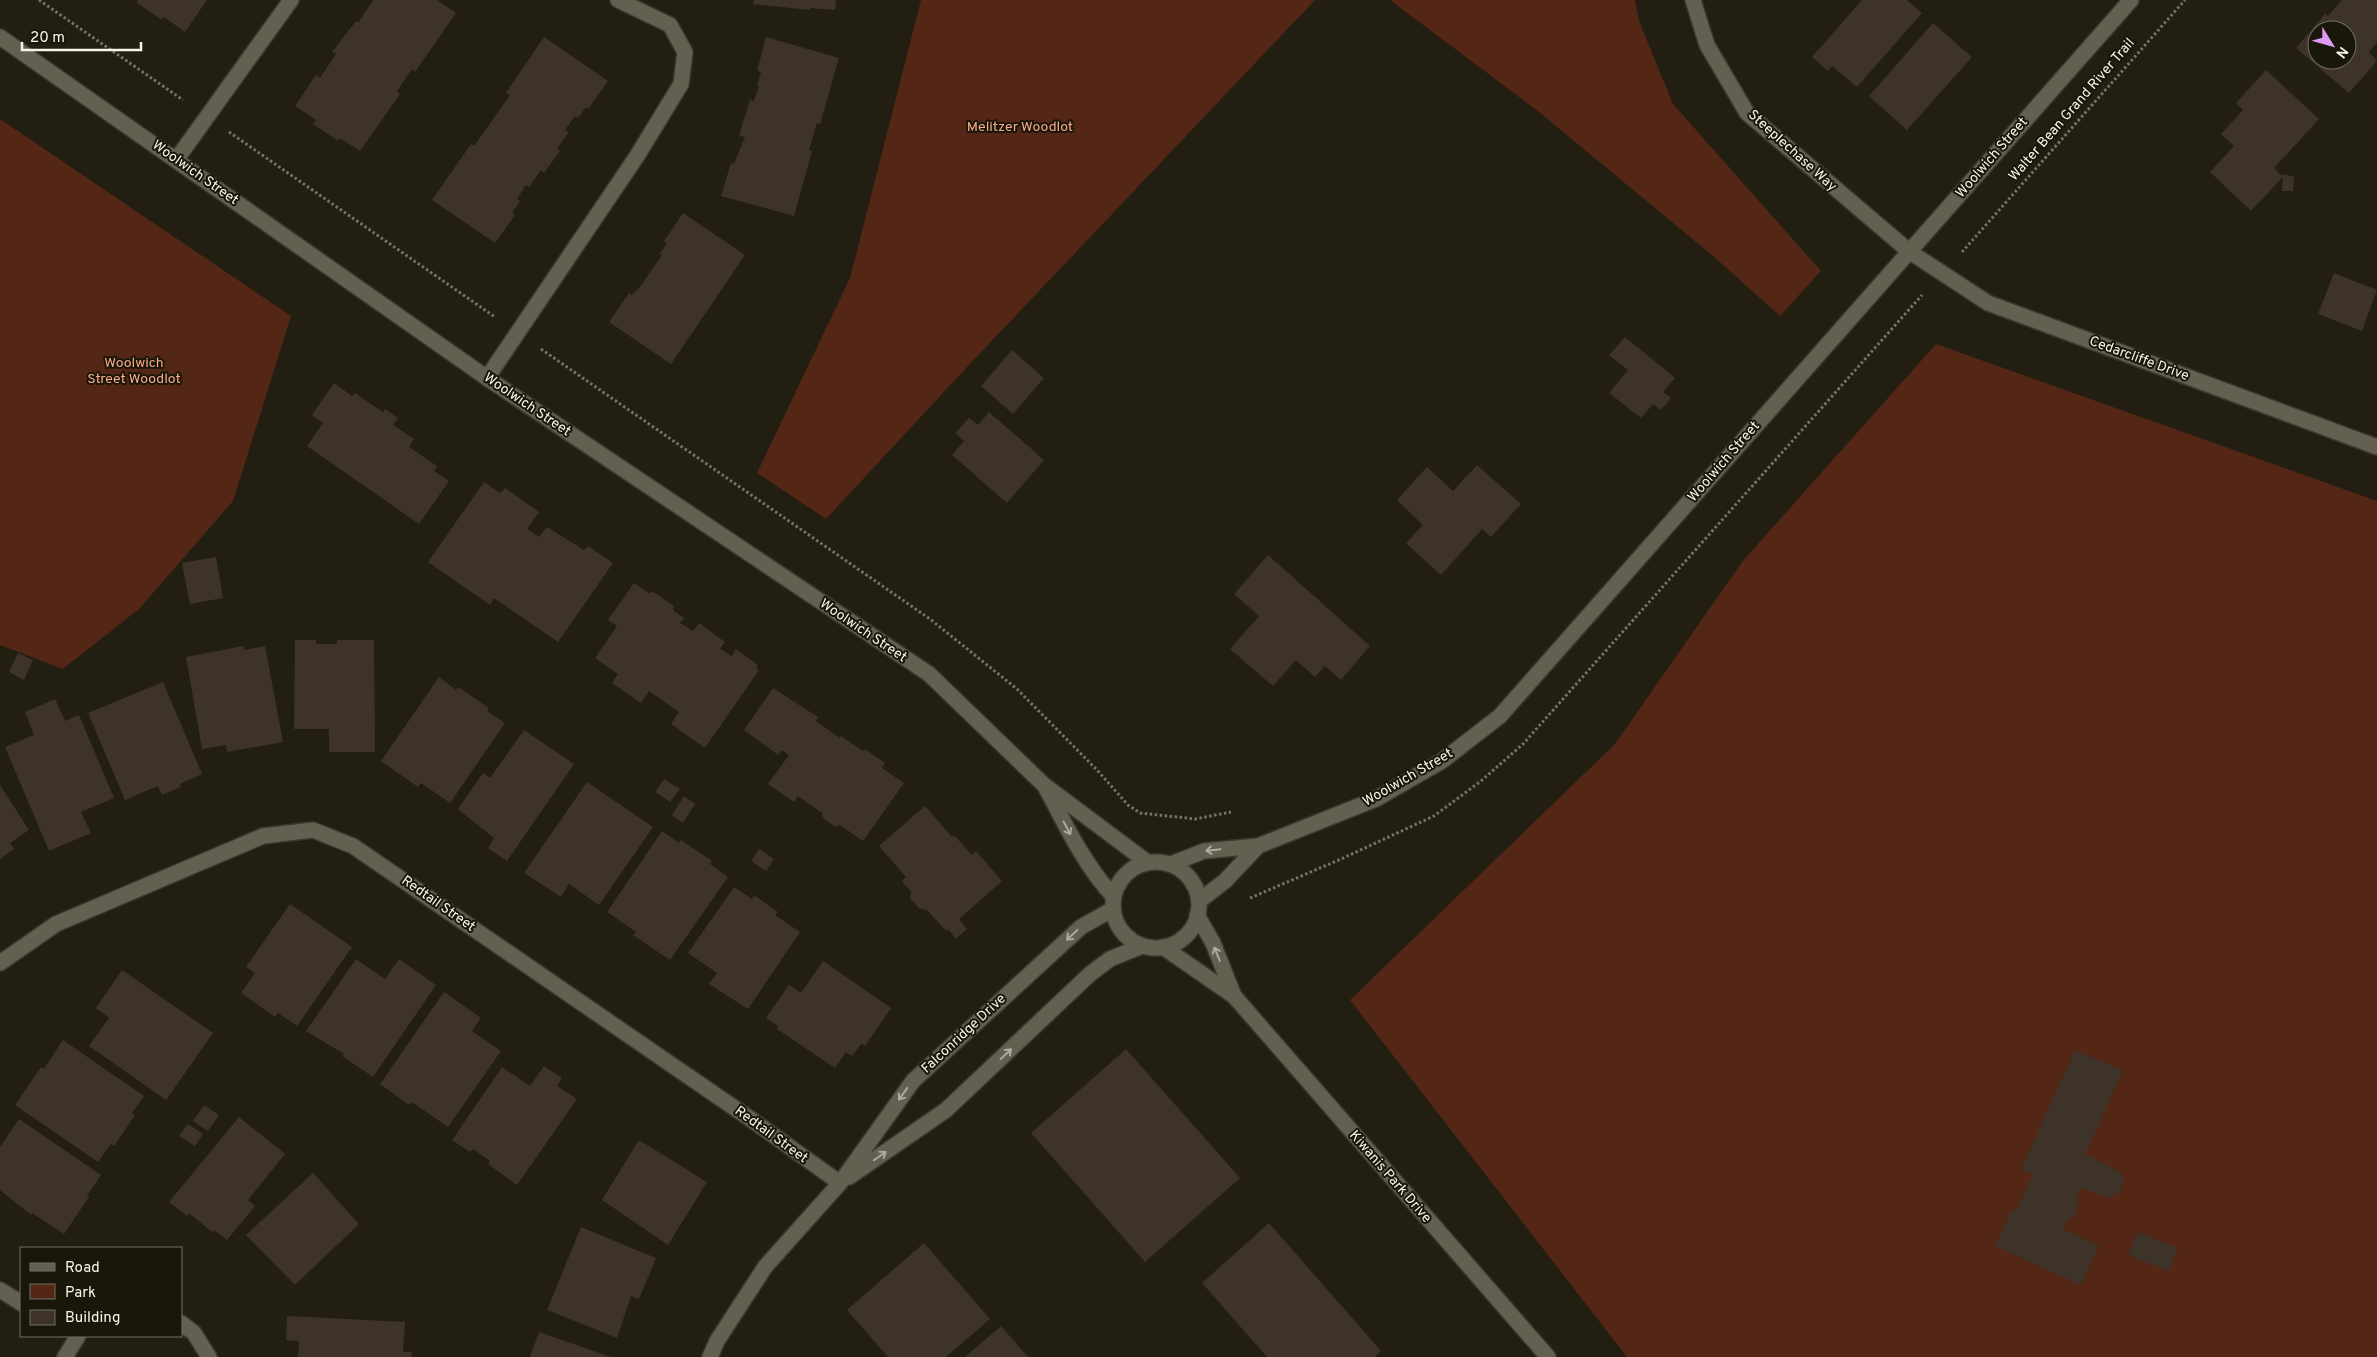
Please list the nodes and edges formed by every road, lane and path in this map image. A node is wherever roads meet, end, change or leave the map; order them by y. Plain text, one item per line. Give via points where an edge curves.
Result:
1 (39, 0) edge
2 (291, 0) edge
3 (618, 0) edge
4 (1693, 0) edge
5 (2130, 0) edge
6 (2185, 0) edge
7 (0, 37) edge
8 (207, 117) junction
9 (176, 160) junction
10 (1977, 236) dead end
11 (1910, 252) junction
12 (517, 333) junction
13 (487, 378) junction
14 (2377, 447) edge
15 (1044, 785) junction
16 (1231, 812) dead end
17 (1258, 846) junction
18 (1147, 862) junction
19 (1171, 864) junction
20 (1113, 902) junction
21 (1198, 908) junction
22 (1142, 946) junction
23 (1163, 947) junction
24 (0, 963) edge
25 (1234, 996) junction
26 (840, 1183) junction
27 (0, 1290) edge
28 (20, 1302) edge
29 (182, 1324) edge
30 (76, 1337) edge
31 (65, 1357) edge
32 (209, 1357) edge
33 (710, 1357) edge
34 (1548, 1357) edge

1 - 8 path
2 - 8 street
3 - 12 street via 670,25 685,52 681,84 638,156
4 - 11 street, Steeplechase Way via 1707,45 1747,114
5 - 11 street, Woolwich Street
6 - 10 path, Walter Bean Grand River Trail
7 - 9 street, Woolwich Street
8 - 9 street
8 - 12 path
9 - 13 street, Woolwich Street
11 - 14 street, Cedarcliffe Drive via 1988,303
11 - 17 street, Woolwich Street via 1500,716 1442,761 1376,799
12 - 13 street
12 - 16 path via 930,619 1017,690 1128,805 1140,813 1195,819
13 - 15 street, Woolwich Street via 929,674
15 - 18 street, Woolwich Street
15 -> 20 street, Woolwich Street via 1076,845
17 -> 19 street, Woolwich Street via 1204,851
17 - 21 street, Woolwich Street
18 - 19 street, Woolwich Street
18 - 20 street via 1125,874 1117,884
19 - 21 street via 1190,879
20 - 22 street, Woolwich Street via 1122,931
20 -> 26 street, Falconridge Drive via 1081,926 913,1081
21 - 23 street, Woolwich Street via 1193,926 1185,936
25 -> 21 street, Kiwanis Park Drive
22 - 23 street, Woolwich Street
26 -> 22 street, Falconridge Drive via 946,1110 1090,974 1110,959
23 - 25 street, Kiwanis Park Drive
24 - 26 street, Redtail Street via 56,924 191,866 263,836 313,830 353,846
25 - 34 street, Kiwanis Park Drive
26 - 33 street, Falconridge Drive via 765,1267
27 - 28 street
29 - 32 street via 194,1333
30 - 31 street

